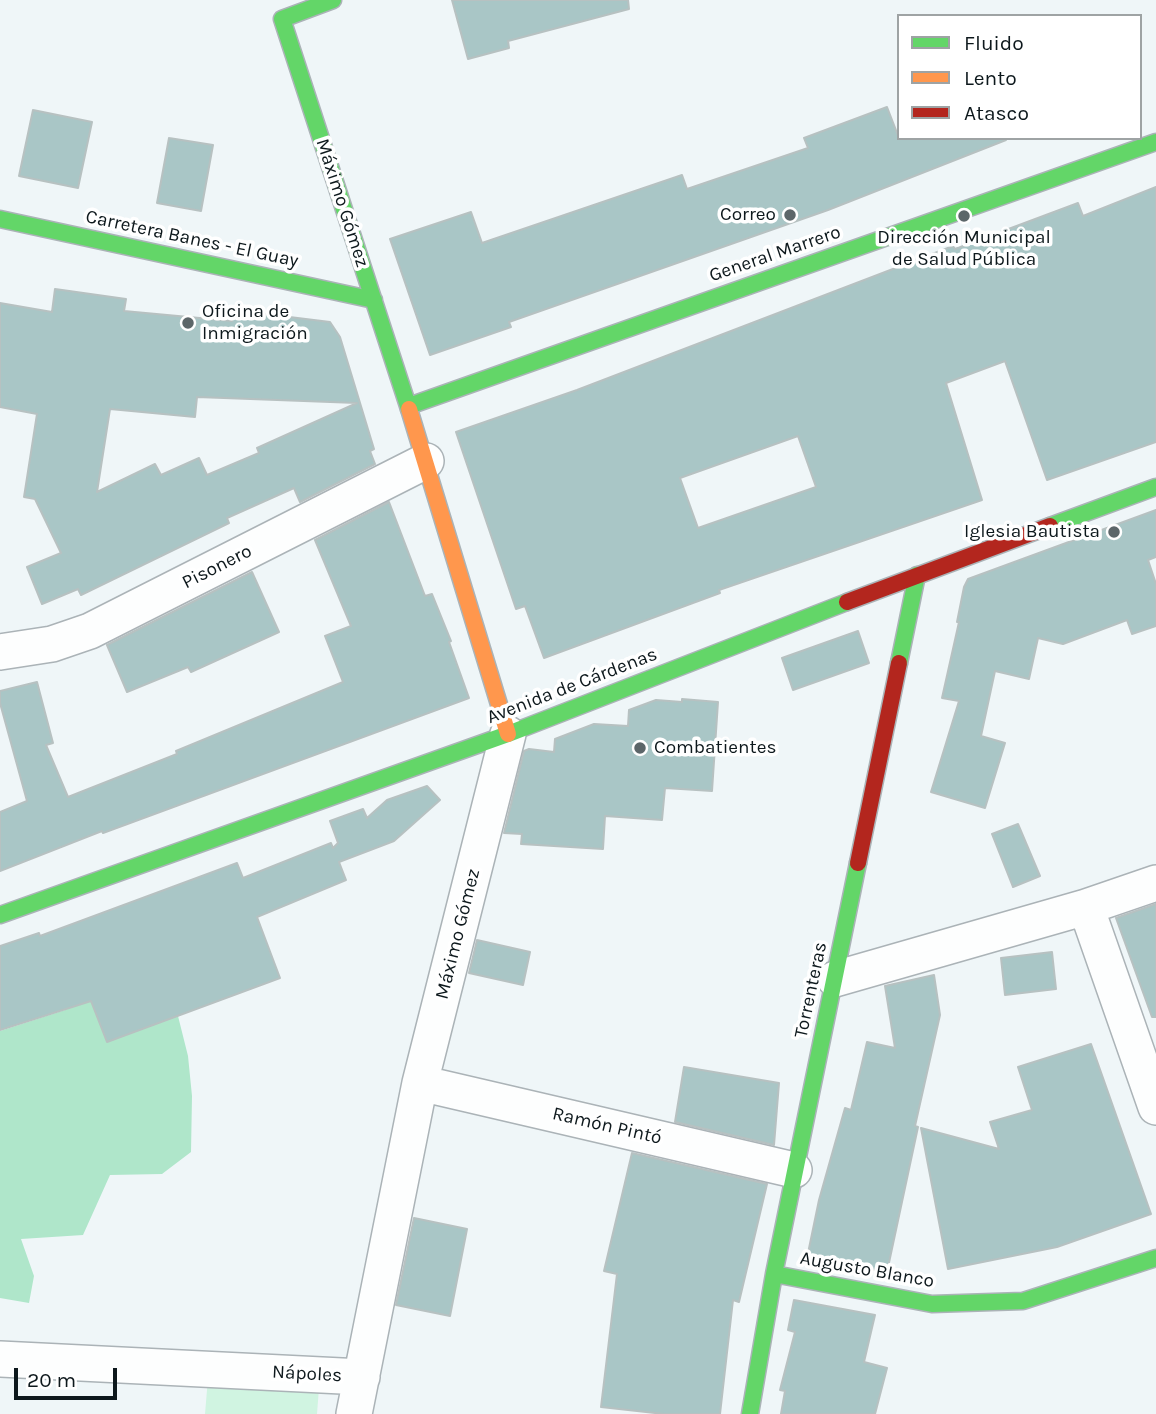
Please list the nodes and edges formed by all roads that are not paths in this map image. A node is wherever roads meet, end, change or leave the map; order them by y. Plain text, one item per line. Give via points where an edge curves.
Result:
1 (333, 0) edge
2 (279, 9) edge
3 (1156, 142) edge
4 (0, 219) edge
5 (374, 300) junction
6 (409, 406) junction
7 (426, 461) junction
8 (1156, 487) edge
9 (917, 575) junction
10 (0, 652) edge
11 (508, 734) junction
12 (1156, 883) edge
13 (1086, 907) junction
14 (0, 915) edge
15 (835, 979) junction
16 (420, 1083) junction
17 (1156, 1107) edge
18 (794, 1170) junction
19 (1156, 1258) edge
20 (774, 1274) junction
21 (0, 1359) edge
22 (362, 1377) junction
23 (354, 1414) edge
24 (750, 1414) edge

1 - 2 main road
2 - 5 main road, Máximo Gómez
3 - 6 main road, General Marrero
4 - 5 main road, Carretera Banes - El Guay
5 - 6 main road, Máximo Gómez
6 - 7 main road, Máximo Gómez
7 - 10 street, Pisonero via 90,631 52,645
7 - 11 main road
8 - 9 main road, Avenida de Cárdenas
9 - 11 main road, Avenida de Cárdenas
9 - 15 main road, Torrenteras
11 - 14 main road, Avenida de Cárdenas
11 - 16 street, Máximo Gómez
12 - 13 street
13 - 15 street
13 - 17 street
15 - 18 main road, Torrenteras
16 - 18 street, Ramón Pintó
16 - 22 street, Máximo Gómez
18 - 20 main road, Torrenteras
19 - 20 main road, Augusto Blanco via 1023,1301 932,1304
20 - 24 main road, Torrenteras
21 - 22 street, Nápoles
22 - 23 street, Máximo Gómez

